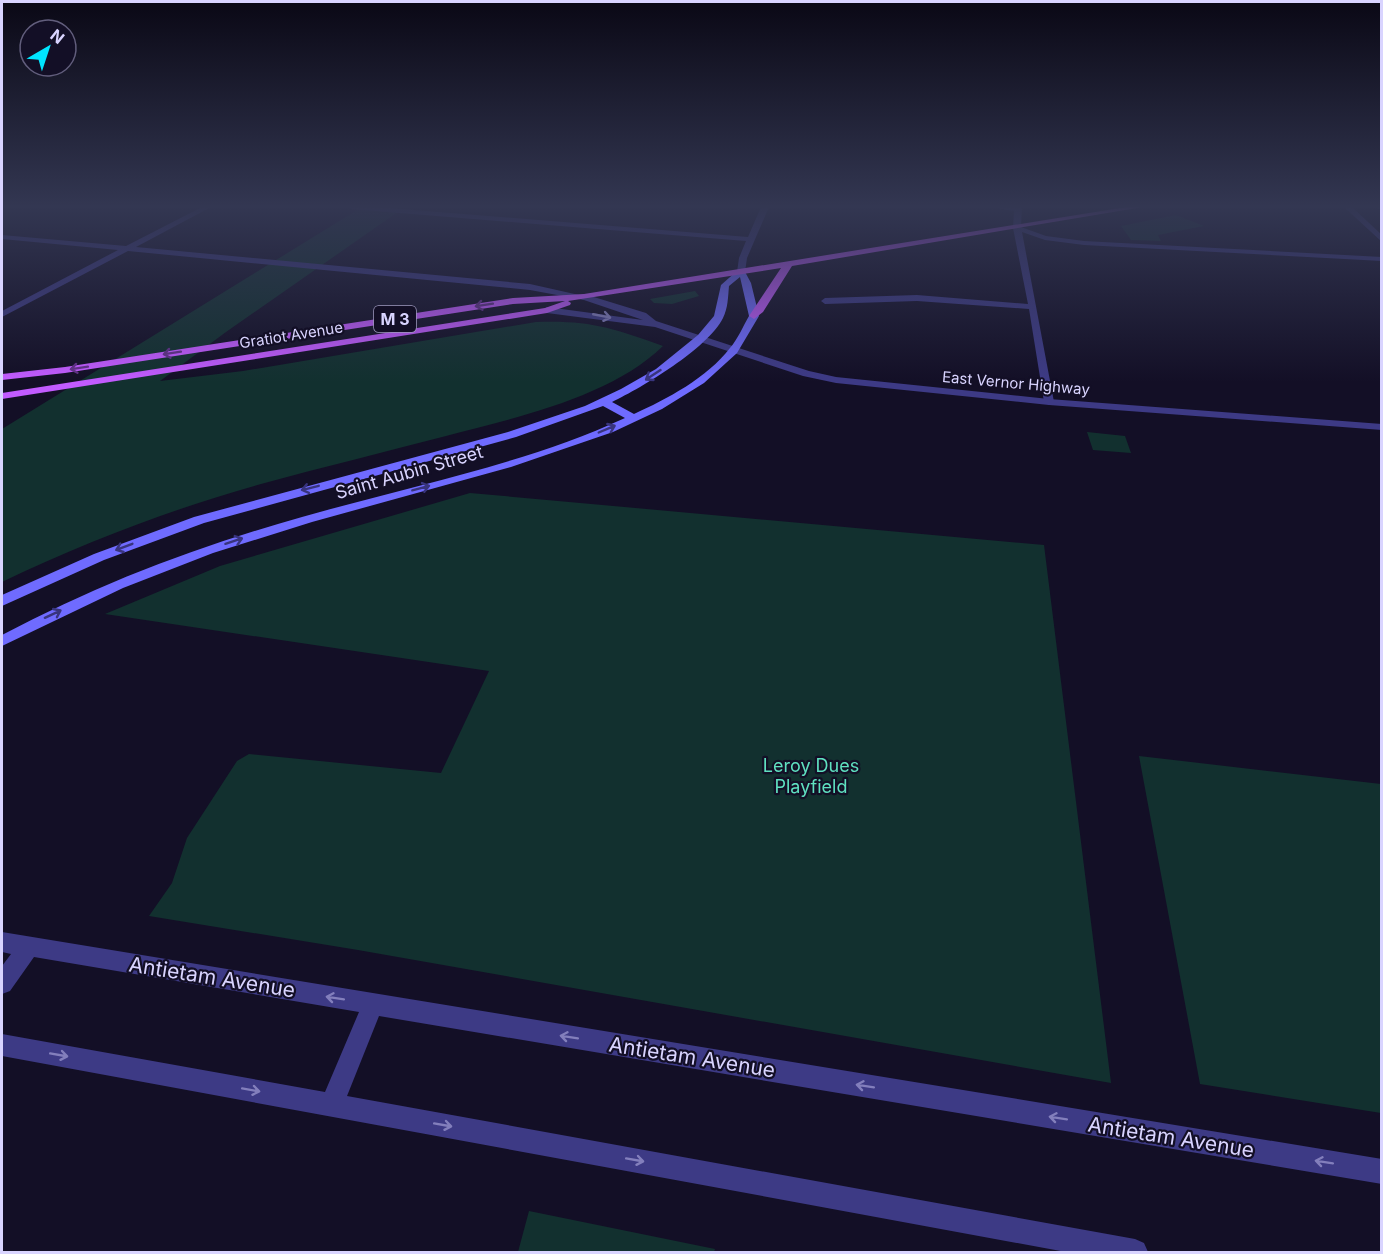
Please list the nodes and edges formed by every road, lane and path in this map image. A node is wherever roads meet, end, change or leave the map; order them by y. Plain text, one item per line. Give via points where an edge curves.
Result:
1 (94, 266) edge
2 (300, 266) edge
3 (742, 266) edge
4 (780, 266) edge
5 (788, 266) edge
6 (1025, 266) edge
7 (741, 272) junction
8 (584, 297) junction
9 (825, 301) dead end
10 (1034, 307) junction
11 (547, 310) junction
12 (2, 314) edge
13 (754, 316) junction
14 (656, 324) junction
15 (699, 339) junction
16 (734, 350) junction
17 (2, 377) edge
18 (2, 396) edge
19 (603, 401) junction
20 (1049, 402) junction
21 (633, 418) junction
22 (1382, 427) edge
23 (2, 601) edge
24 (2, 641) edge
25 (2, 942) edge
26 (29, 947) junction
27 (2, 983) edge
28 (373, 1004) junction
29 (2, 1045) edge
30 (332, 1105) junction
31 (1382, 1172) edge
32 (1135, 1252) edge

1 - 12 street
2 - 8 street, East Vernor Highway via 537,288
3 - 7 street, Saint Aubin Street
4 - 7 main road, Gratiot Avenue / M 3
5 - 13 main road via 776,279 766,304
6 - 10 street
7 - 8 main road, Gratiot Avenue / M 3
7 - 13 main road, Saint Aubin Street via 749,283 748,305
7 - 15 main road, Saint Aubin Street via 725,285 718,317
8 - 11 main road, Gratiot Avenue / M 3
8 - 14 street, East Vernor Highway via 643,315
8 -> 17 main road, Gratiot Avenue / M 3 via 513,301
9 - 10 street via 917,298
10 - 20 street
11 -> 14 street, East Vernor Highway
11 - 18 main road, Gratiot Avenue / M 3
13 - 16 main road, Saint Aubin Street
14 - 15 street, East Vernor Highway
15 - 16 street, East Vernor Highway
15 -> 19 main road, Saint Aubin Street via 649,377
16 - 20 street, East Vernor Highway via 820,377
16 - 21 main road, Saint Aubin Street via 698,381
19 - 21 main road
19 -> 23 main road, Saint Aubin Street via 507,436 196,521 89,561
20 - 22 street, East Vernor Highway
24 -> 21 main road, Saint Aubin Street via 114,587 208,550 528,458
25 - 26 street, Antietam Avenue
26 - 27 street
28 -> 26 street, Antietam Avenue
28 - 30 street
31 -> 28 street, Antietam Avenue
29 -> 30 street
30 -> 32 street

